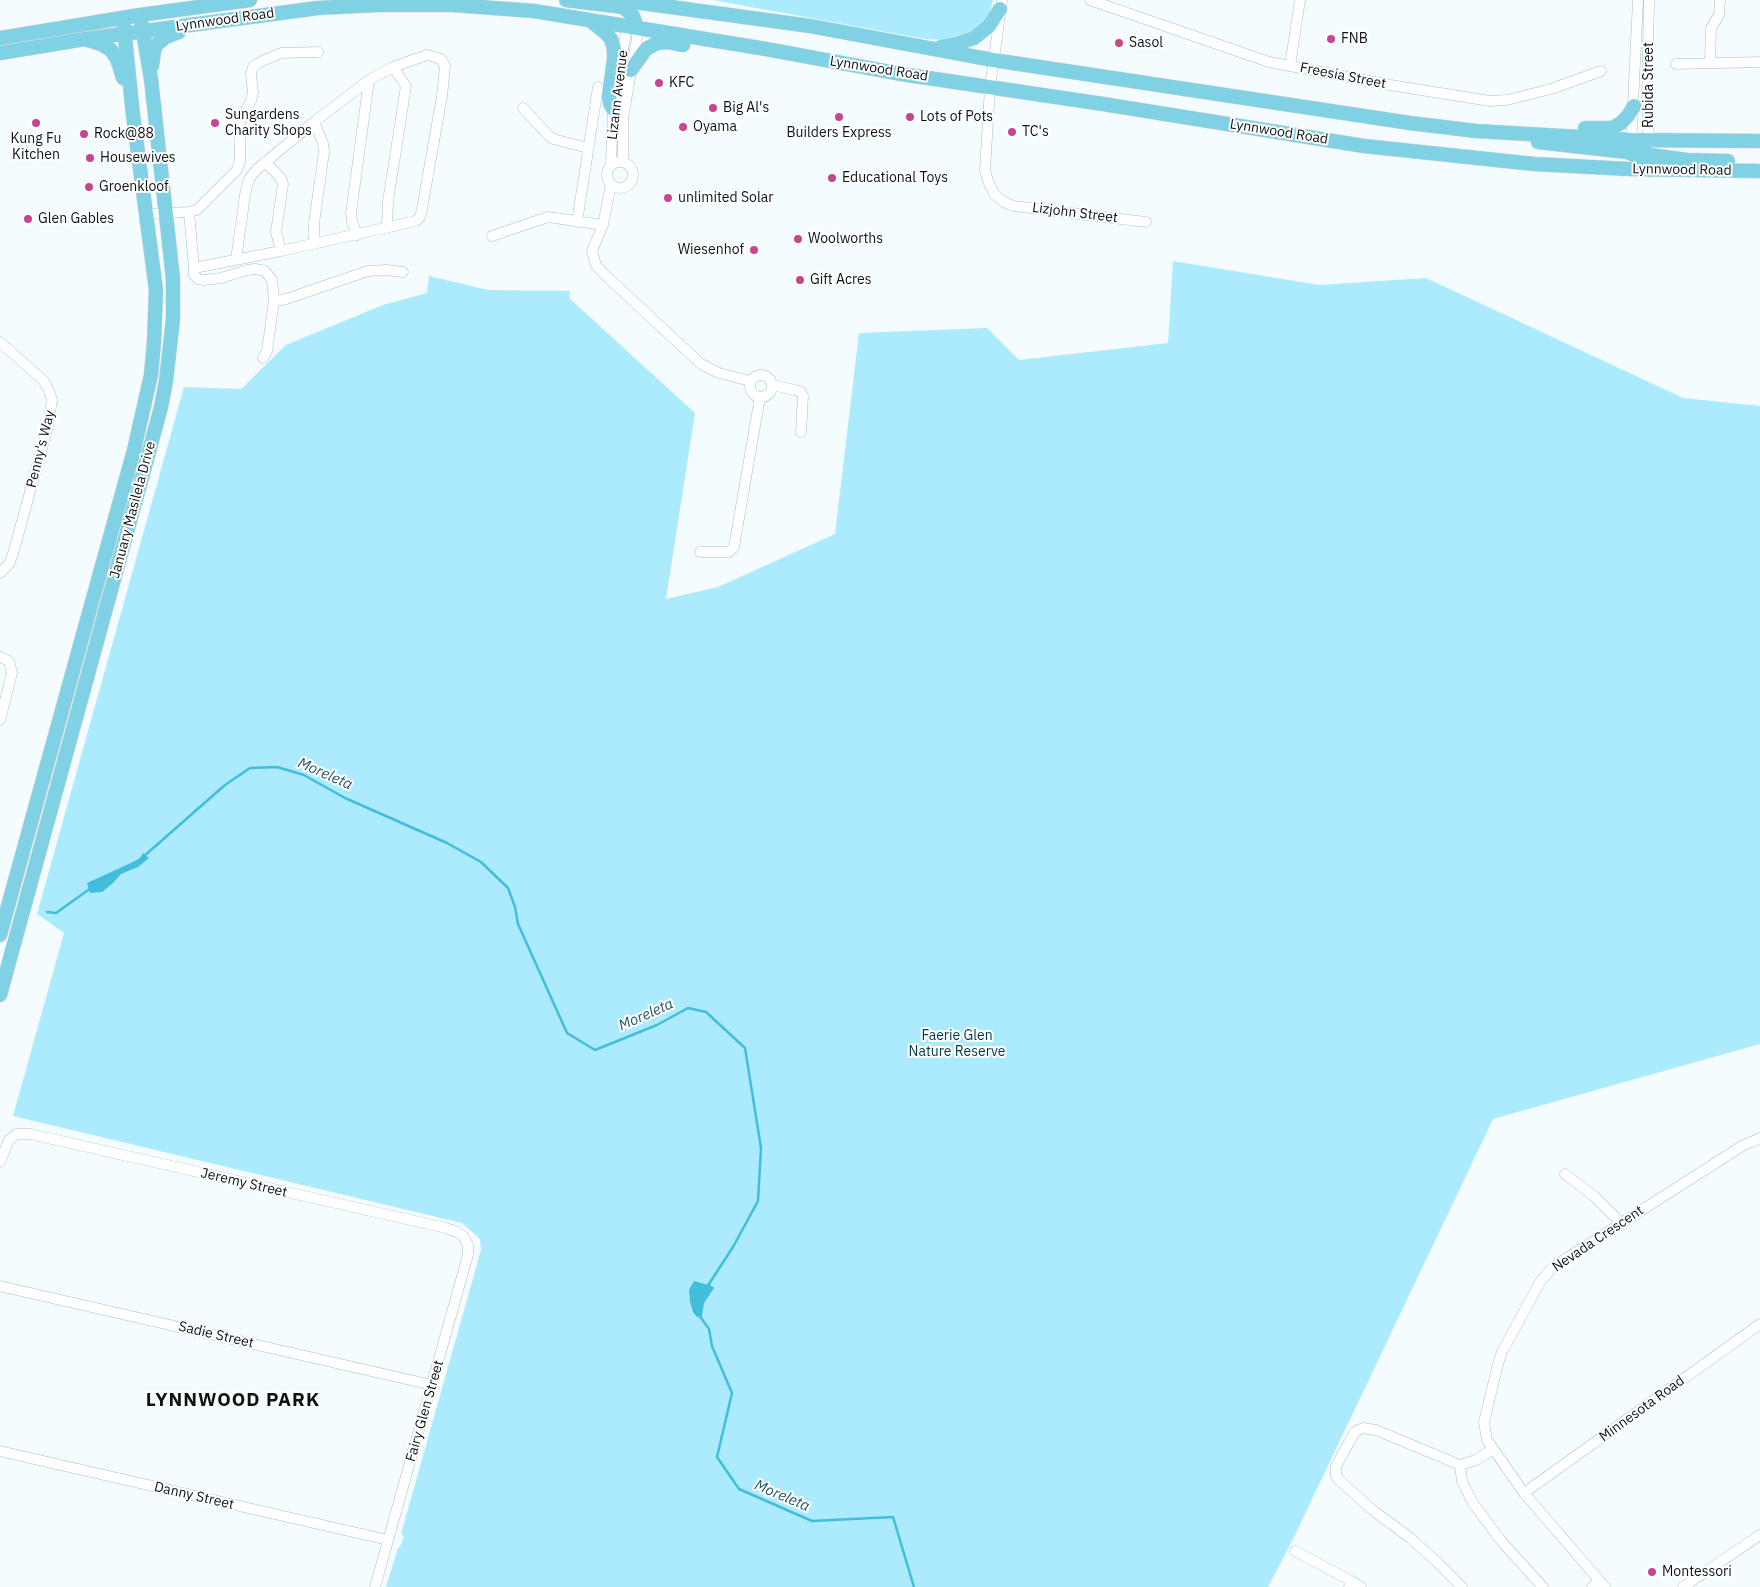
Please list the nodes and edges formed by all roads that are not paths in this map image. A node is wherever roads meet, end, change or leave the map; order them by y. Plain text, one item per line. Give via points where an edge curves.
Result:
1 (250, 0) edge
2 (566, 0) edge
3 (620, 0) edge
4 (1090, 0) edge
5 (1300, 0) edge
6 (1638, 0) edge
7 (1649, 0) edge
8 (1720, 0) edge
9 (1001, 4) edge
10 (662, 6) junction
11 (140, 15) junction
12 (123, 18) junction
13 (218, 21) junction
14 (591, 22) junction
15 (631, 22) junction
16 (142, 32) junction
17 (124, 34) junction
18 (0, 38) edge
19 (85, 39) junction
20 (930, 48) junction
21 (766, 49) junction
22 (318, 52) dead end
23 (0, 53) edge
24 (993, 60) junction
25 (1760, 62) edge
26 (1710, 63) junction
27 (1676, 64) dead end
28 (1290, 66) junction
29 (393, 67) junction
30 (631, 70) junction
31 (1601, 71) dead end
32 (151, 79) junction
33 (369, 80) junction
34 (598, 86) dead end
35 (990, 86) junction
36 (1634, 106) junction
37 (523, 108) dead end
38 (613, 108) junction
39 (133, 115) junction
40 (314, 122) junction
41 (1410, 123) junction
42 (1649, 140) junction
43 (1760, 141) edge
44 (1631, 147) junction
45 (588, 148) junction
46 (1650, 155) junction
47 (264, 162) junction
48 (623, 162) junction
49 (1760, 163) edge
50 (611, 164) junction
51 (1628, 169) junction
52 (1650, 170) junction
53 (1760, 171) edge
54 (611, 184) junction
55 (624, 187) junction
56 (607, 209) junction
57 (166, 212) junction
58 (189, 212) junction
59 (147, 214) junction
60 (577, 222) junction
61 (1146, 222) dead end
62 (603, 225) junction
63 (387, 227) junction
64 (357, 235) junction
65 (492, 236) dead end
66 (314, 243) junction
67 (281, 251) junction
68 (236, 260) junction
69 (194, 268) junction
70 (403, 272) dead end
71 (274, 301) junction
72 (0, 342) edge
73 (263, 358) dead end
74 (750, 381) junction
75 (772, 385) junction
76 (760, 397) junction
77 (801, 432) dead end
78 (700, 552) dead end
79 (1, 573) edge
80 (0, 657) edge
81 (0, 720) edge
82 (0, 935) edge
83 (0, 995) edge
84 (1760, 1138) edge
85 (0, 1162) edge
86 (1565, 1174) dead end
87 (1621, 1223) junction
88 (463, 1236) joint
89 (0, 1286) edge
90 (1760, 1324) edge
91 (432, 1384) junction
92 (1493, 1449) junction
93 (0, 1450) edge
94 (1460, 1465) junction
95 (1524, 1493) junction
96 (1760, 1535) edge
97 (388, 1540) junction
98 (1295, 1551) dead end
99 (1350, 1584) edge
100 (1599, 1585) edge
101 (375, 1587) edge
102 (1361, 1587) edge
103 (1462, 1587) edge
104 (1542, 1587) edge
105 (1683, 1587) edge

1 - 11 main road, Lynnwood Road
2 - 15 main road via 623,8
3 - 10 main road, Lynnwood Road
4 - 28 street, Freesia Street via 1269,62
5 - 28 street
6 - 36 street, Rubida Street
7 - 42 street, Rubida Street
8 - 26 street via 1719,15 1711,28
9 - 20 main road via 989,26 974,38
9 - 24 street
10 - 15 main road via 640,5
10 - 20 main road, Lynnwood Road via 810,26
11 - 12 main road, Lynnwood Road
11 - 16 main road, January Masilela Drive
12 - 17 main road, January Masilela Drive
12 - 18 main road, Lynnwood Road
13 - 14 main road, Lynnwood Road via 318,8 415,4 534,11
13 - 16 main road, Lynnwood Road
13 - 32 main road via 160,41 154,51
14 - 15 main road, Lynnwood Road
14 - 38 main road via 606,33 614,49 609,96
15 - 21 main road, Lynnwood Road
15 - 30 street, Lizann Avenue
15 - 38 street, Lizann Avenue
16 - 17 main road, Lynnwood Road
16 - 32 main road, January Masilela Drive
17 - 19 main road, Lynnwood Road
17 - 39 main road, January Masilela Drive
19 - 23 main road, Lynnwood Road
19 - 39 main road via 111,50 117,59
20 - 24 main road, Lynnwood Road
21 - 30 main road via 730,51 657,43 646,49
21 - 35 main road, Lynnwood Road via 900,74
22 - 58 street via 281,53 253,67 252,101 240,122 237,170 205,204
24 - 35 street
24 - 41 main road, Lynnwood Road
25 - 26 street
26 - 27 street
28 - 31 street, Freesia Street via 1490,101 1551,89
29 - 33 street
29 - 63 street via 406,86 388,200
29 - 63 street via 427,55 441,59 445,66 420,218
30 - 48 street, Lizann Avenue via 622,117
32 - 57 main road, January Masilela Drive
33 - 40 street
33 - 64 street via 351,213
34 - 45 street
35 - 51 main road, Lynnwood Road via 1364,146 1534,164
35 - 61 street, Lizjohn Street via 985,170 995,195 1013,206
36 - 41 main road via 1621,124 1612,128 1481,122
36 - 44 street, Rubida Street
37 - 45 street via 553,139
38 - 50 street, Lizann Avenue
39 - 59 main road, January Masilela Drive
40 - 47 street
40 - 66 street via 324,152 313,229
41 - 44 main road, Lynnwood Road
42 - 43 main road, Lynnwood Road
42 - 44 main road, Lynnwood Road
42 - 46 street, Rubida Street
44 - 46 main road
44 - 51 street, Rubida Street
44 - 52 main road
45 - 60 street, Lizann Avenue
46 - 49 main road
46 - 52 street, Rubida Street
47 - 67 street via 283,184 276,232
47 - 68 street via 249,179
48 - 50 street
48 - 55 street via 633,172 630,182
50 - 54 street via 606,176
51 - 52 main road, Lynnwood Road
52 - 53 main road, Lynnwood Road
54 - 55 street
54 - 56 street
55 - 56 street
56 - 62 street
57 - 58 street
57 - 59 street
57 - 83 main road, January Masilela Drive via 173,279 173,319 161,407
58 - 69 street
59 - 82 main road, January Masilela Drive via 156,290 149,388
60 - 62 street
60 - 65 street via 543,218
62 - 74 street via 592,251 603,274 701,364 719,373
63 - 64 street
64 - 66 street
66 - 67 street
67 - 68 street
68 - 69 street
69 - 71 street via 194,275 204,280 248,270 265,271 272,280
70 - 71 street via 368,271
71 - 73 street
72 - 79 street, Penny's Way via 44,381 52,400 48,426 13,554
74 - 75 street via 763,375
74 - 76 street via 751,392
75 - 76 street via 767,395
75 - 77 street via 801,392
76 - 78 street via 734,547 729,552
80 - 81 street via 10,664 12,674
84 - 87 street, Nevada Crescent via 1742,1146
85 - 88 street, Jeremy Street via 9,1140 25,1133 446,1228
86 - 87 street
87 - 92 street, Nevada Crescent via 1553,1267 1532,1296 1498,1364 1484,1422
88 - 91 street, Fairy Glen Street via 469,1253
89 - 91 street, Sadie Street
90 - 95 street, Minnesota Road
91 - 97 street, Fairy Glen Street
92 - 94 street
92 - 95 street, Nevada Crescent
93 - 97 street, Danny Street
94 - 103 street via 1376,1430 1363,1428 1355,1432 1335,1471 1354,1494 1422,1549
94 - 104 street via 1462,1481 1473,1503
95 - 100 street, Nevada Crescent
96 - 105 street
97 - 101 street, Fairy Glen Street
98 - 99 street
99 - 102 street

